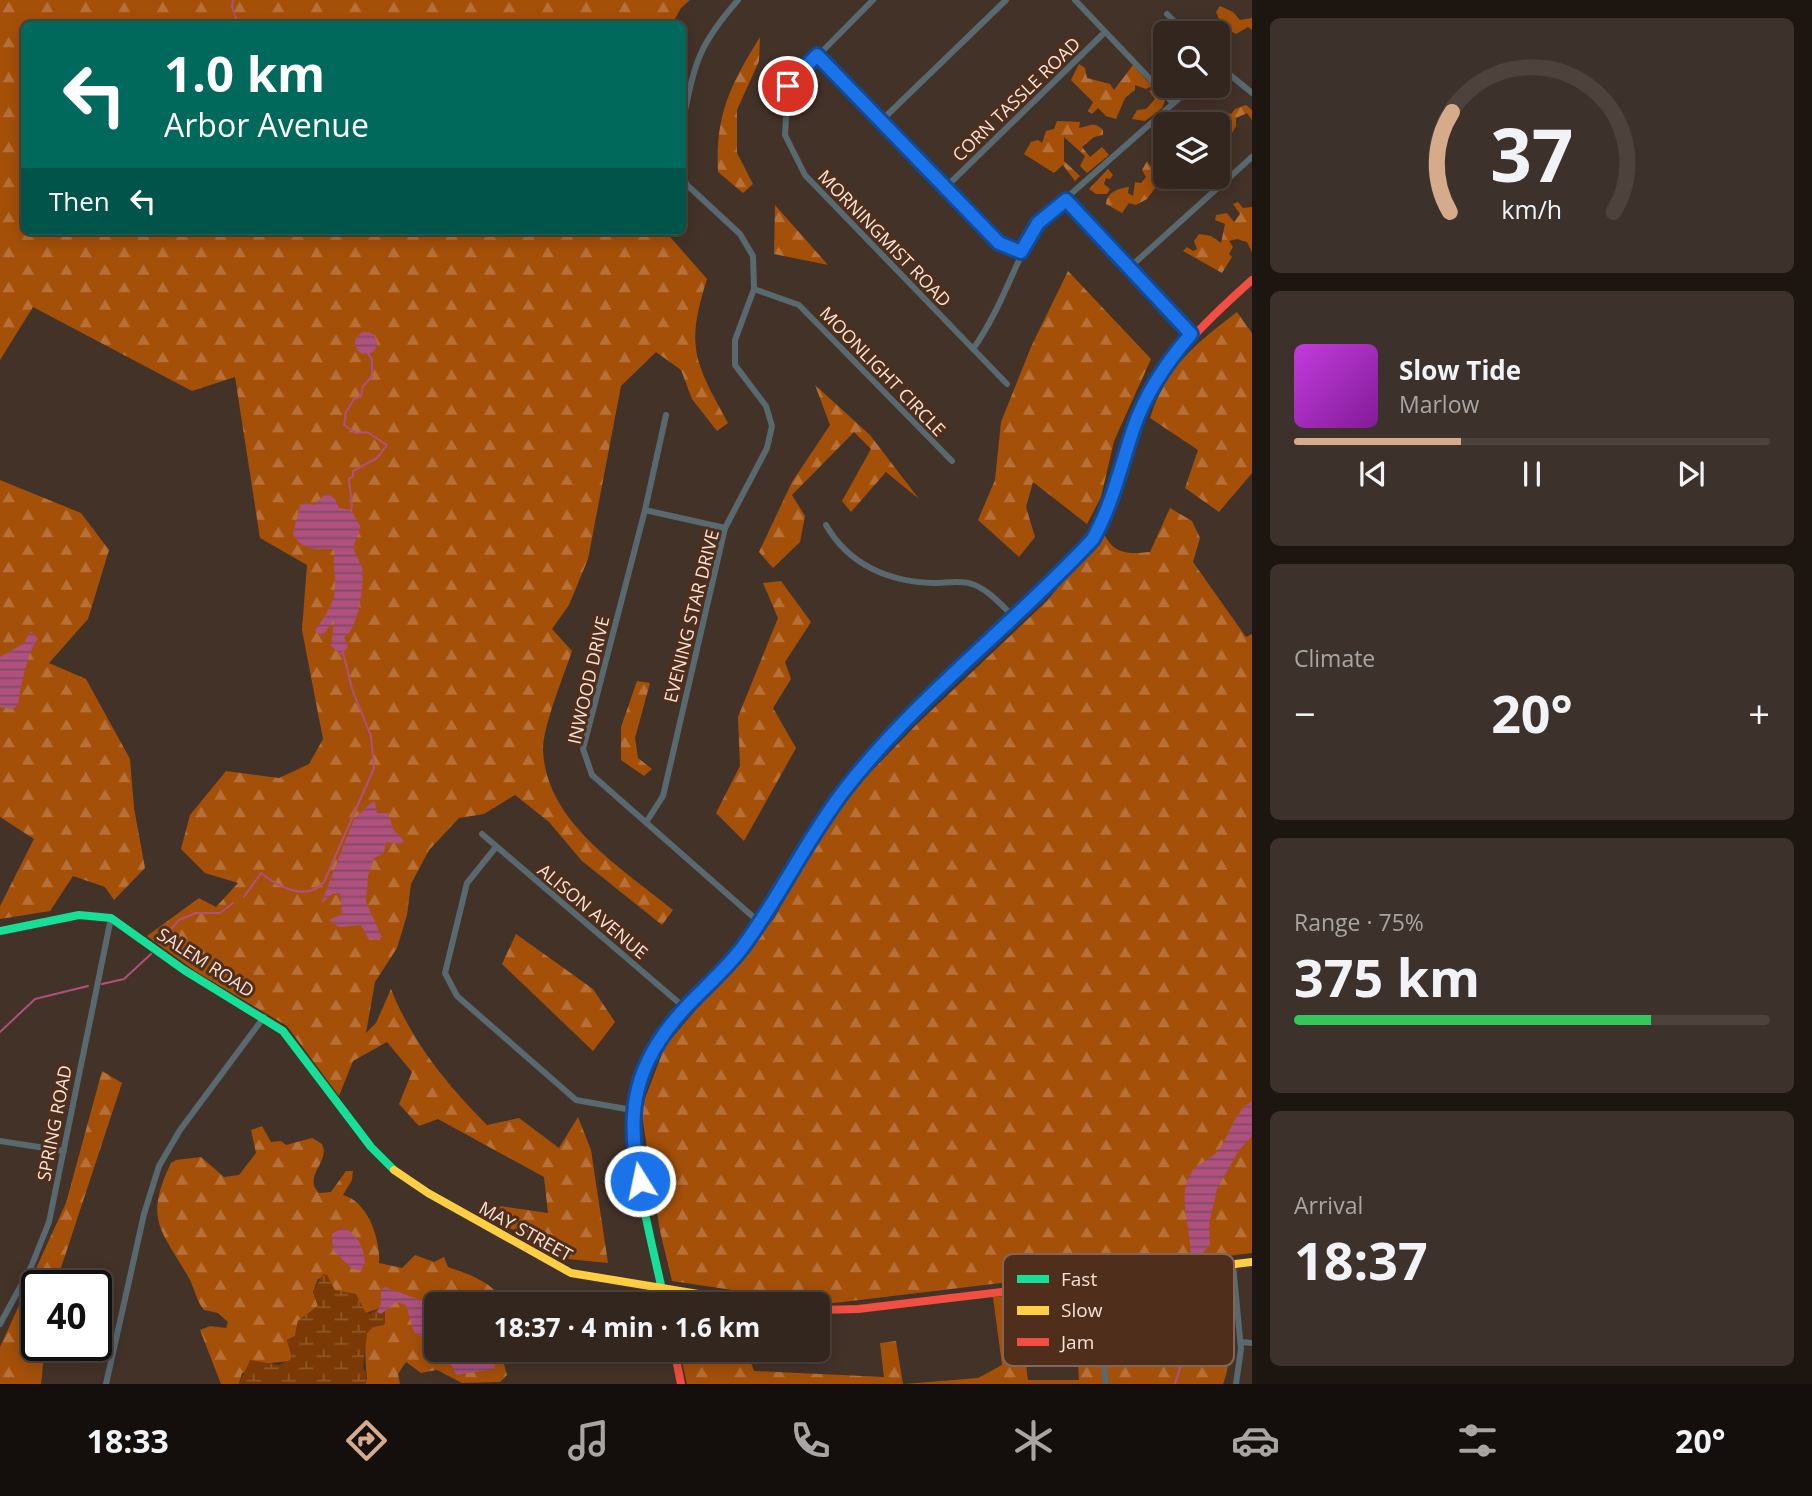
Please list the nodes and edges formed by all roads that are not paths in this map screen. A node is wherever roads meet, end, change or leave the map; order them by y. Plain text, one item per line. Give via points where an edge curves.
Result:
1 (738, 0) edge
2 (873, 0) edge
3 (1006, 0) edge
4 (1075, 0) edge
5 (1167, 14) dead end
6 (1174, 21) edge
7 (1105, 32) junction
8 (817, 55) junction
9 (1230, 75) edge
10 (1252, 93) edge
11 (1177, 98) edge
12 (1172, 102) junction
13 (686, 106) edge
14 (882, 121) junction
15 (1252, 157) edge
16 (686, 184) edge
17 (946, 187) junction
18 (1066, 200) junction
19 (1021, 252) junction
20 (1129, 268) junction
21 (1252, 280) edge
22 (754, 289) junction
23 (1191, 334) junction
24 (974, 349) junction
25 (1007, 384) dead end
26 (666, 415) dead end
27 (952, 461) dead end
28 (645, 510) junction
29 (826, 525) dead end
30 (725, 528) junction
31 (1014, 617) junction
32 (647, 821) junction
33 (482, 834) dead end
34 (496, 847) junction
35 (111, 918) junction
36 (759, 922) junction
37 (0, 931) edge
38 (685, 1008) junction
39 (264, 1017) junction
40 (632, 1110) junction
41 (352, 1123) joint
42 (0, 1142) edge
43 (64, 1151) junction
44 (1252, 1262) edge
45 (1234, 1264) edge
46 (1234, 1274) edge
47 (662, 1289) junction
48 (662, 1292) edge
49 (681, 1292) edge
50 (1003, 1292) edge
51 (830, 1310) edge
52 (0, 1324) edge
53 (1241, 1342) junction
54 (1252, 1343) edge
55 (677, 1362) edge
56 (1105, 1366) edge
57 (106, 1384) edge
58 (681, 1384) edge
59 (1107, 1384) edge
60 (1236, 1384) edge

1 - 13 street via 709,32 695,62
2 - 8 street, MORNINGMIST ROAD
3 - 14 street
4 - 7 street
5 - 6 street
7 - 12 street
7 - 17 street, CORN TASSLE ROAD
8 - 14 street
8 - 24 street, MORNINGMIST ROAD via 788,86 785,135 804,175
9 - 10 street
11 - 12 street
12 - 18 street
14 - 17 street
15 - 20 street
16 - 22 street, EVENING STAR DRIVE via 740,234 753,256
17 - 19 street via 999,243
18 - 19 street via 1038,223
18 - 20 street
19 - 24 street via 991,324
20 - 23 street
21 - 23 street
22 - 27 street, MOONLIGHT CIRCLE via 799,305
22 - 30 street, EVENING STAR DRIVE via 735,340 735,365 766,406 772,426 767,448
23 - 31 street via 1142,406 1109,506 1093,539
24 - 25 street, MORNINGMIST ROAD
26 - 28 street, INWOOD DRIVE
28 - 30 street
28 - 32 street, INWOOD DRIVE via 583,749 592,775
29 - 31 street via 835,541 886,576 913,583 971,583
30 - 32 street, EVENING STAR DRIVE via 663,796
31 - 36 street via 847,787
32 - 36 street, INWOOD DRIVE
33 - 34 street, ALISON AVENUE
34 - 38 street, ALISON AVENUE
34 - 40 street via 467,883 445,973 457,996 576,1100
35 - 37 street via 79,915
35 - 39 street, SALEM ROAD via 192,975
35 - 43 street, SPRING ROAD
36 - 38 street via 741,949
38 - 40 street via 647,1059
39 - 41 street, SALEM ROAD via 290,1039
39 - 57 street via 180,1130 159,1166
40 - 47 street via 635,1161
41 - 47 street, MAY STREET via 398,1174 546,1261 579,1275
42 - 43 street
43 - 52 street, SPRING ROAD via 44,1237
44 - 45 street
46 - 53 street
47 - 48 street
47 - 49 street, MAY STREET
50 - 51 street
53 - 54 street
53 - 60 street
55 - 58 street
56 - 59 street

